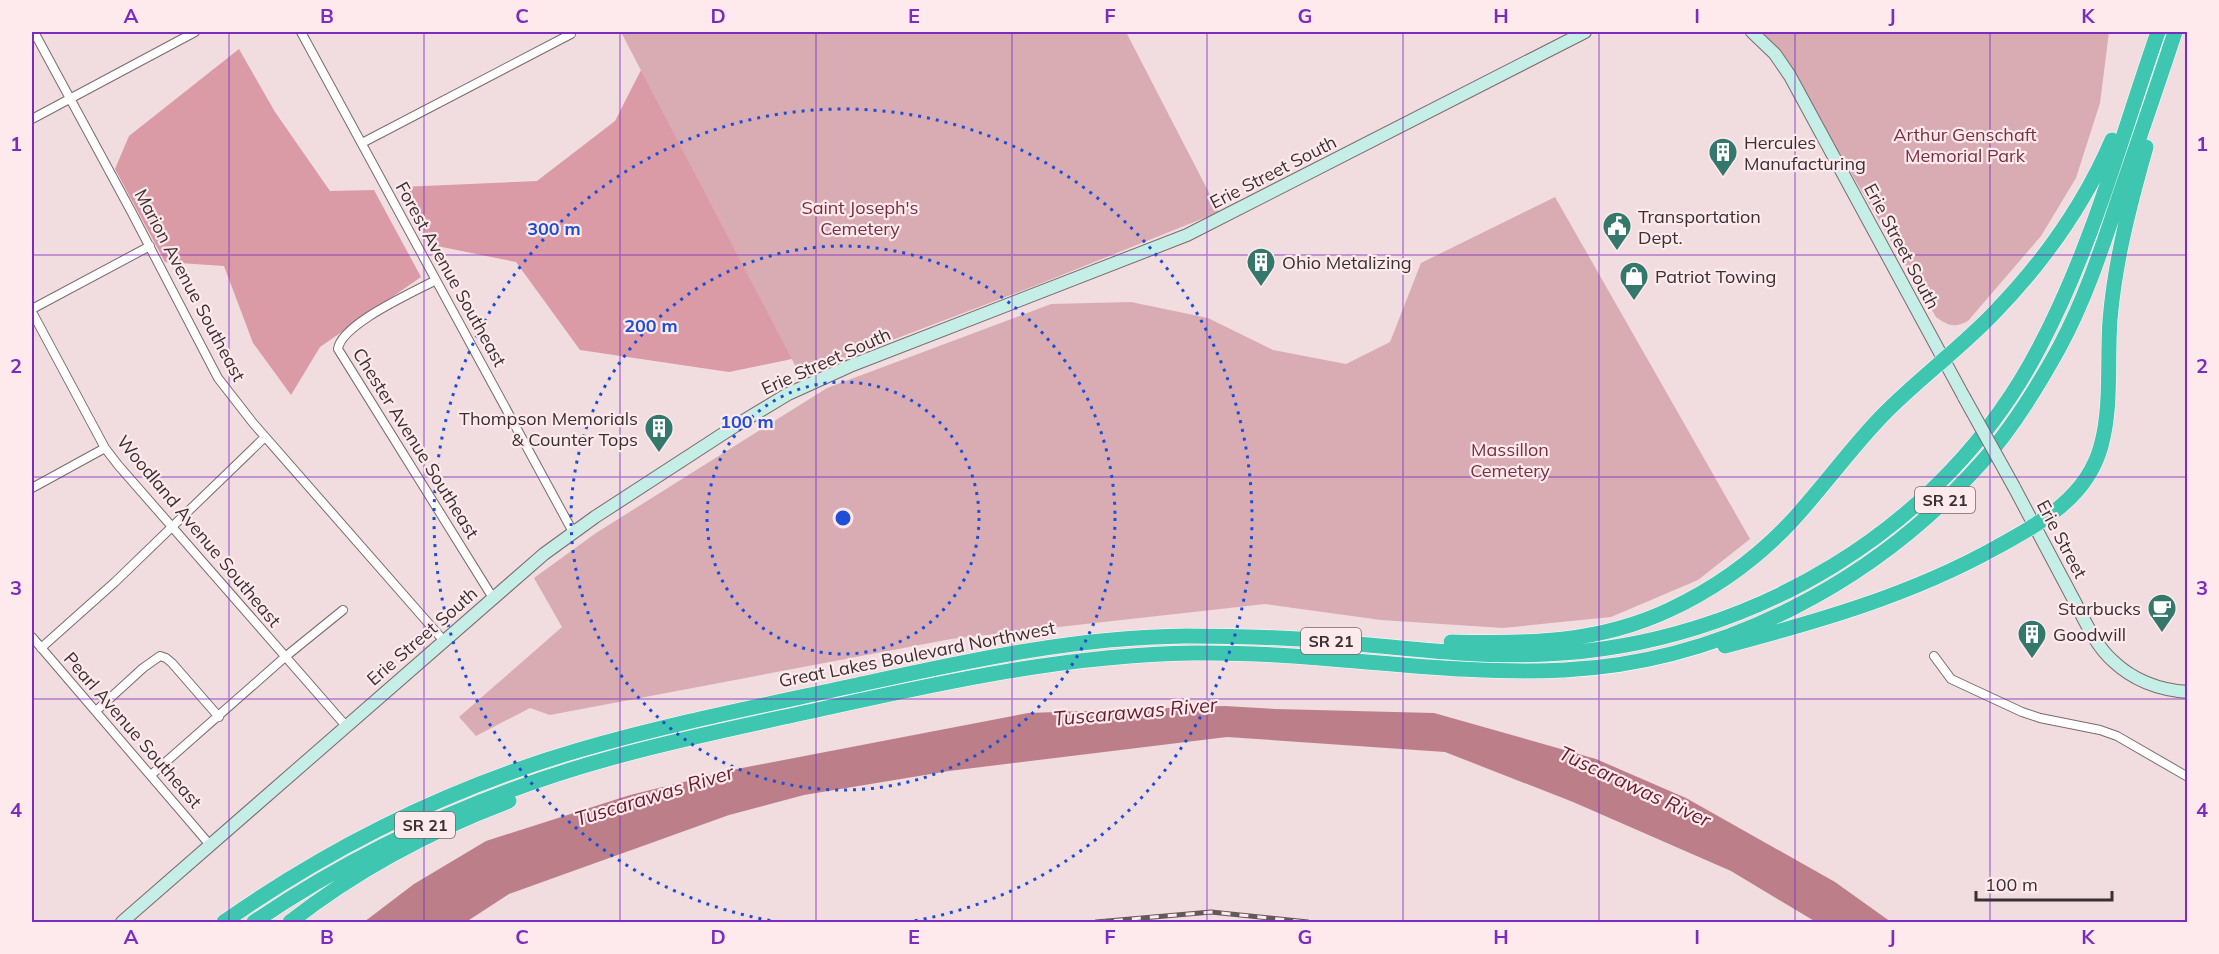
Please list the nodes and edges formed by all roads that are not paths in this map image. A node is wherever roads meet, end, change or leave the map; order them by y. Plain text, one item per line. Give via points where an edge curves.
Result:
1 (34, 32) edge
2 (195, 32) edge
3 (301, 32) edge
4 (1582, 32) edge
5 (1752, 32) edge
6 (2157, 32) edge
7 (2176, 32) edge
8 (571, 34) dead end
9 (70, 98) junction
10 (32, 119) edge
11 (362, 143) junction
12 (150, 246) junction
13 (436, 280) junction
14 (32, 310) edge
15 (1943, 359) junction
16 (265, 437) junction
17 (105, 448) junction
18 (32, 488) edge
19 (2035, 526) junction
20 (172, 527) junction
21 (573, 532) junction
22 (493, 598) junction
23 (343, 610) dead end
24 (444, 641) junction
25 (35, 643) edge
26 (1362, 645) junction
27 (1934, 656) dead end
28 (285, 657) junction
29 (1462, 669) junction
30 (2187, 692) edge
31 (96, 711) junction
32 (219, 717) junction
33 (346, 726) junction
34 (610, 758) junction
35 (151, 775) junction
36 (2187, 777) edge
37 (210, 845) junction
38 (122, 922) edge
39 (224, 922) edge
40 (254, 922) edge
41 (290, 922) edge

1 - 9 street, Marion Avenue Southeast
2 - 9 street
3 - 11 street, Forest Avenue Southeast
4 - 21 main road, Erie Street South via 1187,235 796,390
5 - 15 main road, Erie Street South via 1775,54 1790,76
6 - 15 highway via 2105,157 2068,220 2014,292
6 - 26 highway, Great Lakes Boulevard Northwest / SR 21 via 2077,267 2033,361 1995,421 1958,464 1876,538 1803,584 1754,607 1631,645 1512,655
7 - 19 highway via 2118,258 2101,447 2079,489
7 - 29 highway, Great Lakes Boulevard Northwest / SR 21 via 2103,243 2066,334 2000,441 1944,502 1858,571 1795,607 1722,639 1602,667
8 - 11 street
9 - 10 street
9 - 12 street, Marion Avenue Southeast
11 - 13 street, Forest Avenue Southeast
12 - 14 street
12 - 16 street, Marion Avenue Southeast via 218,378
13 - 21 street, Forest Avenue Southeast
13 - 22 street, Chester Avenue Southeast via 365,319 343,338 338,349
14 - 17 street, Woodland Avenue Southeast
15 - 19 main road, Erie Street, bridge
15 - 26 highway via 1870,428 1771,542 1723,580 1670,610 1619,629 1566,640 1389,641
16 - 20 street
16 - 24 street, Marion Avenue Southeast
17 - 18 street
17 - 20 street, Woodland Avenue Southeast
19 - 29 highway via 1924,584 1872,604 1687,656 1566,677 1519,677
19 - 30 main road, Erie Street via 2108,656 2147,683
20 - 25 street via 115,582
20 - 28 street, Woodland Avenue Southeast
21 - 22 main road, Erie Street South
22 - 24 main road, Erie Street South
23 - 28 street
24 - 33 main road, Erie Street South
25 - 31 street, Pearl Avenue Southeast
26 - 39 highway, Great Lakes Boulevard Northwest / SR 21 via 1179,636 1059,645 986,657 663,728 563,755 433,803 314,864
27 - 36 street via 1951,679 2022,712 2117,736
28 - 32 street
28 - 33 street, Woodland Avenue Southeast
29 - 34 highway, Great Lakes Boulevard Northwest / SR 21 via 1239,653 1076,660 955,680
31 - 32 street via 160,656 172,663
31 - 35 street, Pearl Avenue Southeast
32 - 35 street
33 - 37 main road, Erie Street South
34 - 40 highway, Great Lakes Boulevard Northwest / SR 21 via 508,791 411,831 339,869
34 - 41 highway via 576,776 442,830 353,878
35 - 37 street, Pearl Avenue Southeast
37 - 38 main road, Erie Street South

